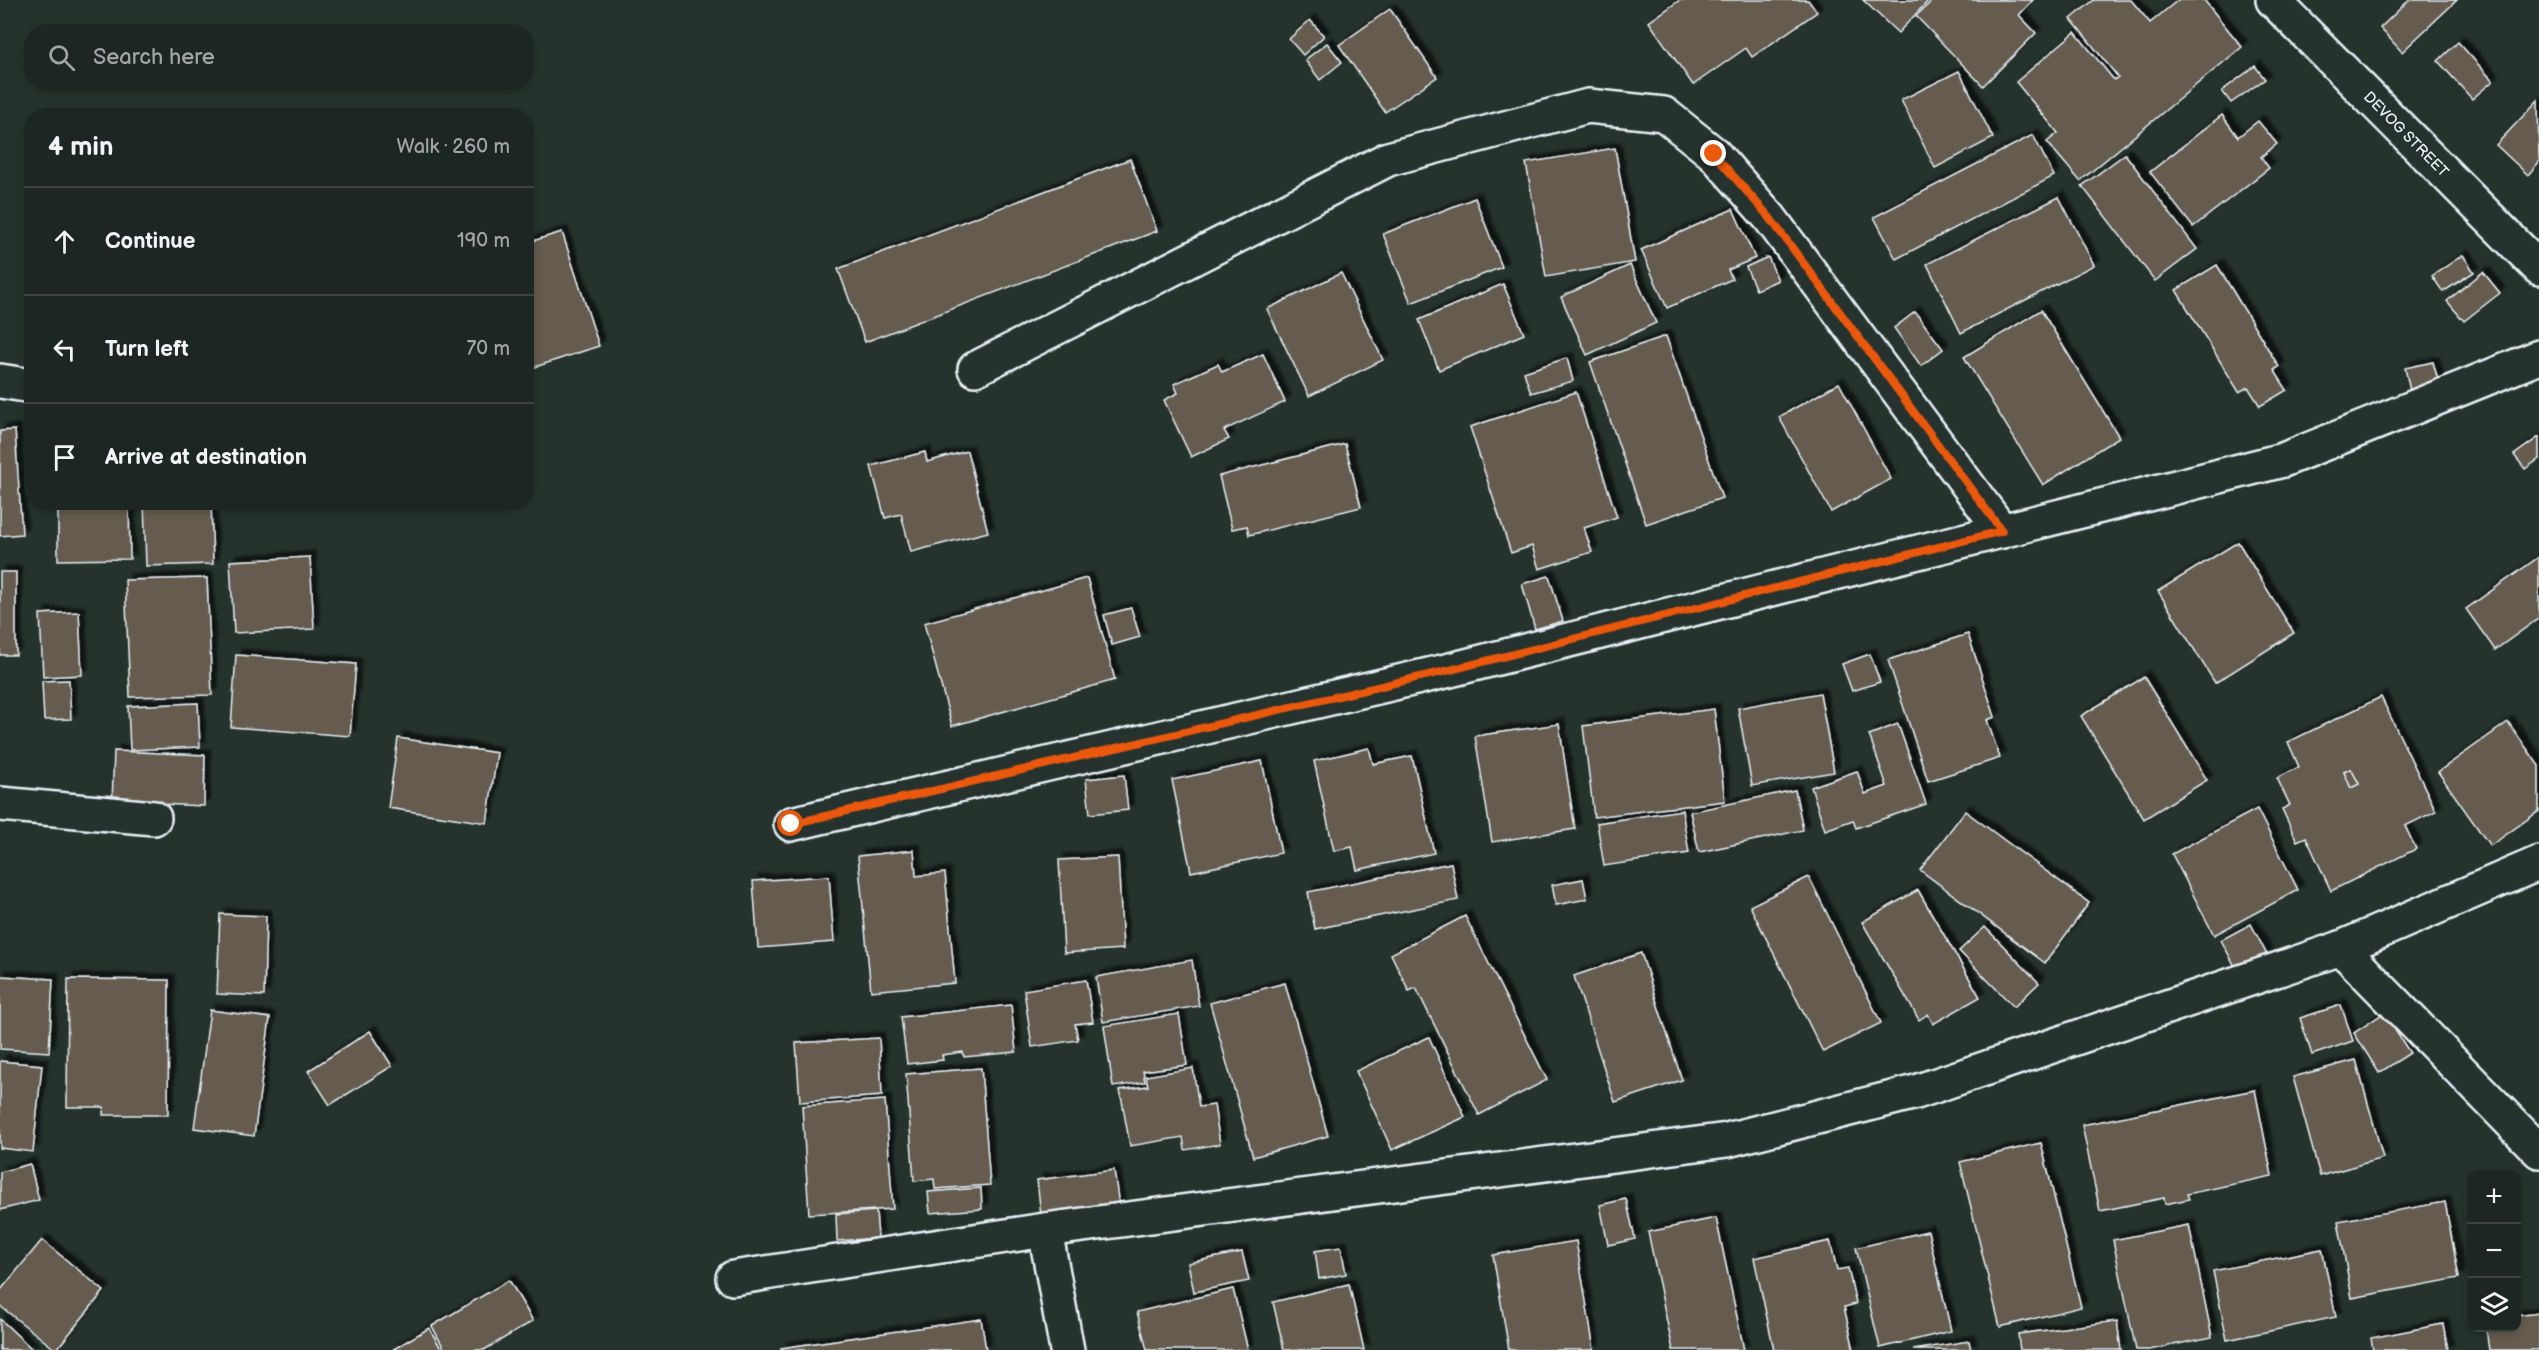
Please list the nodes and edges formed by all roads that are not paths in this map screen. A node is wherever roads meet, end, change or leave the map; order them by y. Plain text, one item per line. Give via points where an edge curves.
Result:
1 (2273, 0) edge
2 (2539, 268) edge
3 (2539, 357) edge
4 (975, 369) dead end
5 (0, 381) edge
6 (24, 385) edge
7 (2002, 531) junction
8 (0, 804) edge
9 (154, 818) dead end
10 (791, 824) dead end
11 (2539, 862) edge
12 (2341, 948) junction
13 (2539, 1151) edge
14 (1045, 1230) junction
15 (733, 1278) dead end
16 (1067, 1350) edge

1 - 2 street, DEVOG STREET
3 - 7 street via 2283,460
4 - 7 street via 1388,159 1588,106 1665,114 1714,154 1770,218
5 - 6 street
7 - 10 street via 1450,670
8 - 9 street
11 - 12 street
12 - 13 street
12 - 14 street via 1916,1092 1727,1140
14 - 15 street
14 - 16 street

